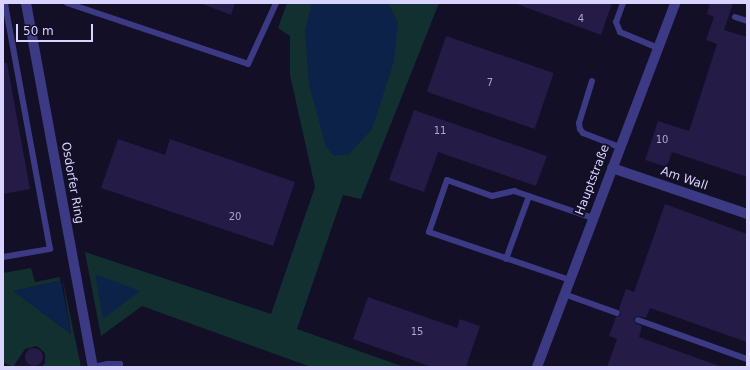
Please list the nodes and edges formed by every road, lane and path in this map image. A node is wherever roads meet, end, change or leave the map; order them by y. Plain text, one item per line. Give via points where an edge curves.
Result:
1 (6, 3) edge
2 (26, 3) edge
3 (67, 3) edge
4 (276, 3) edge
5 (623, 3) edge
6 (675, 3) edge
7 (735, 17) dead end
8 (747, 21) edge
9 (658, 48) junction
10 (592, 81) dead end
11 (620, 147) junction
12 (612, 168) junction
13 (529, 196) junction
14 (747, 214) edge
15 (593, 218) junction
16 (3, 257) edge
17 (506, 259) junction
18 (570, 280) junction
19 (564, 294) junction
20 (617, 313) dead end
21 (638, 320) dead end
22 (747, 359) edge
23 (93, 367) edge
24 (120, 367) edge
25 (537, 367) edge

1 - 16 lane via 50,249
2 - 23 street, Osdorfer Ring
3 - 4 lane via 248,64
5 - 9 lane via 616,22 620,32
6 - 9 street, Hauptstraße
7 - 8 lane
9 - 11 street, Hauptstraße
10 - 11 lane via 579,124 580,129 583,133
11 - 12 street, Hauptstraße
12 - 14 street, Am Wall
12 - 15 street, Hauptstraße
13 - 15 lane
13 - 17 lane
13 - 17 lane via 514,191 492,196 447,180 429,232
15 - 18 street, Hauptstraße
17 - 18 lane
18 - 19 street, Hauptstraße
19 - 20 lane
19 - 25 street, Hauptstraße
21 - 22 lane
23 - 24 lane via 120,364

